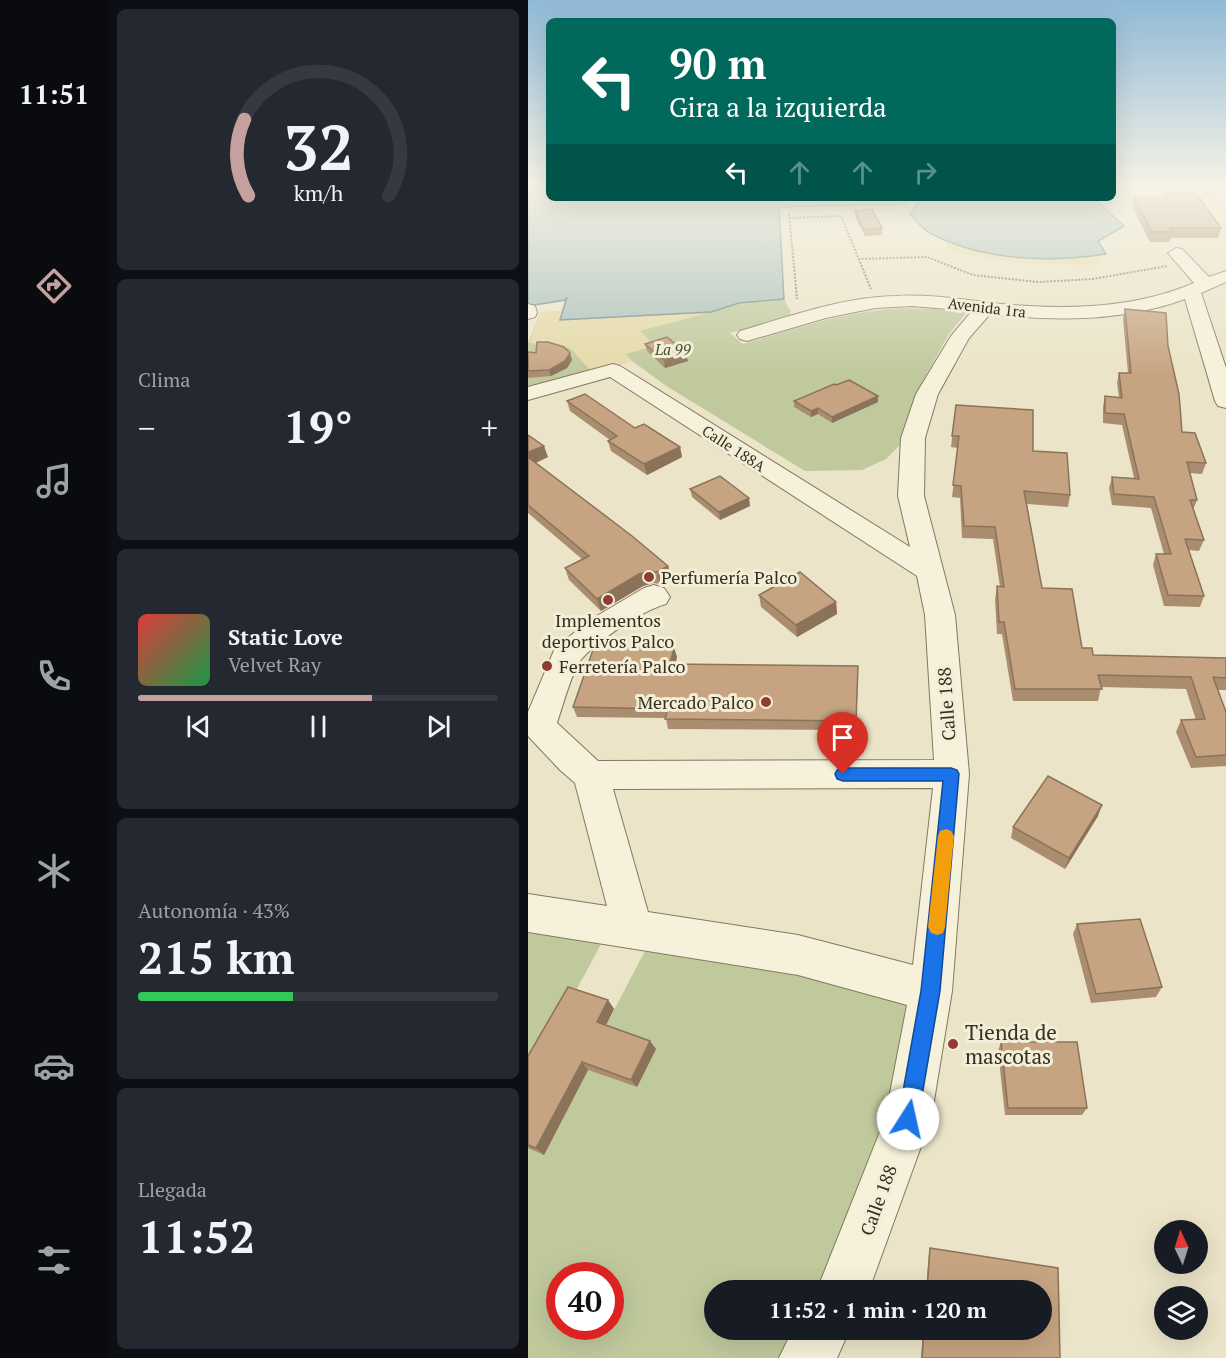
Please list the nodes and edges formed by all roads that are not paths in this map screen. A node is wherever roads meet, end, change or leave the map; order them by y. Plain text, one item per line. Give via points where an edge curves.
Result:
1 (1180, 257) road end
2 (1226, 276) edge
3 (1199, 286) junction
4 (985, 308) junction
5 (747, 335) dead end
6 (528, 394) edge
7 (1226, 401) edge
8 (930, 572) junction
9 (656, 597) dead end
10 (951, 774) junction
11 (591, 775) junction
12 (528, 913) edge
13 (633, 930) junction
14 (931, 991) junction
15 (847, 1280) edge
16 (817, 1340) edge
17 (807, 1358) edge

1 - 3 street
2 - 3 street, Avenida 1ra
3 - 4 street, Avenida 1ra via 1134,306 1096,311 1053,313
3 - 7 street
4 - 5 street, Avenida 1ra via 934,301 876,303
4 - 8 street, Calle 188 via 961,336 927,394 913,438 911,496
6 - 8 street, Calle 188A via 613,370
8 - 10 street, Calle 188 via 940,615
9 - 11 street via 600,627 566,656 539,726
10 - 11 street
10 - 14 street, Calle 188
11 - 13 street
12 - 13 street
13 - 14 street via 798,955
14 - 15 street, Calle 188 via 908,1119
16 - 17 street

